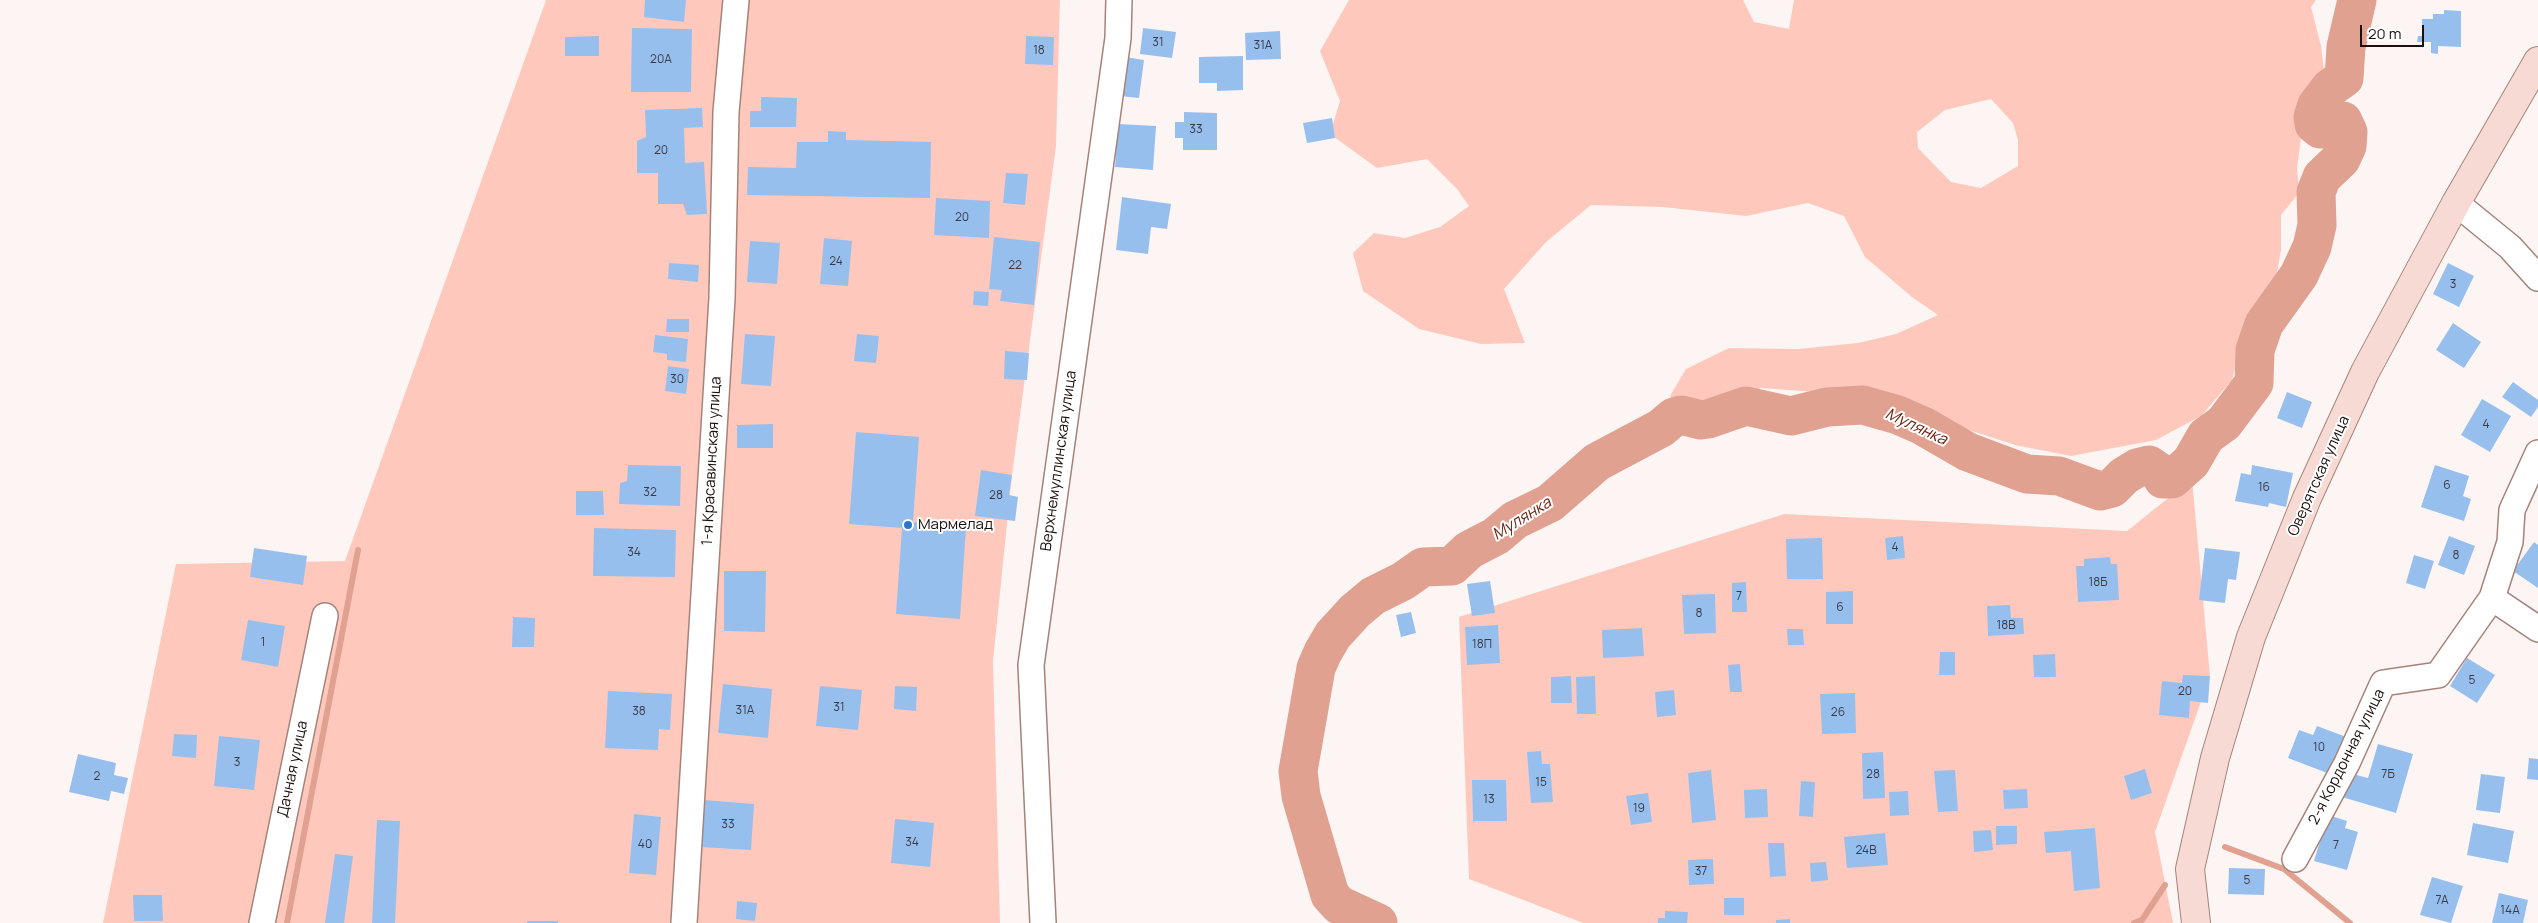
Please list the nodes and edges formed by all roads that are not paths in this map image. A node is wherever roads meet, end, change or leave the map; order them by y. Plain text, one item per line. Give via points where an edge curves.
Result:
1 (736, 0) edge
2 (1120, 0) edge
3 (2538, 61) edge
4 (2531, 91) edge
5 (2456, 203) junction
6 (2538, 278) edge
7 (2538, 452) edge
8 (2492, 598) junction
9 (325, 616) dead end
10 (2538, 629) edge
11 (2295, 859) dead end
12 (262, 923) edge
13 (684, 923) edge
14 (1043, 923) edge
15 (2196, 923) edge

1 - 13 street, 1-я Красавинская улица via 726,112 722,298
2 - 14 street, Верхнемуллинская улица via 1118,38 1031,665
3 - 4 main road, Оверятская улица
4 - 5 main road, Оверятская улица
5 - 6 street via 2510,247
5 - 15 main road, Оверятская улица via 2365,372 2307,498 2251,637 2215,758 2190,869
7 - 8 street, 2-я Кордонная улица via 2512,510 2510,542
8 - 10 street
8 - 11 street, 2-я Кордонная улица via 2438,675 2384,683 2347,764
9 - 12 street, Дачная улица

